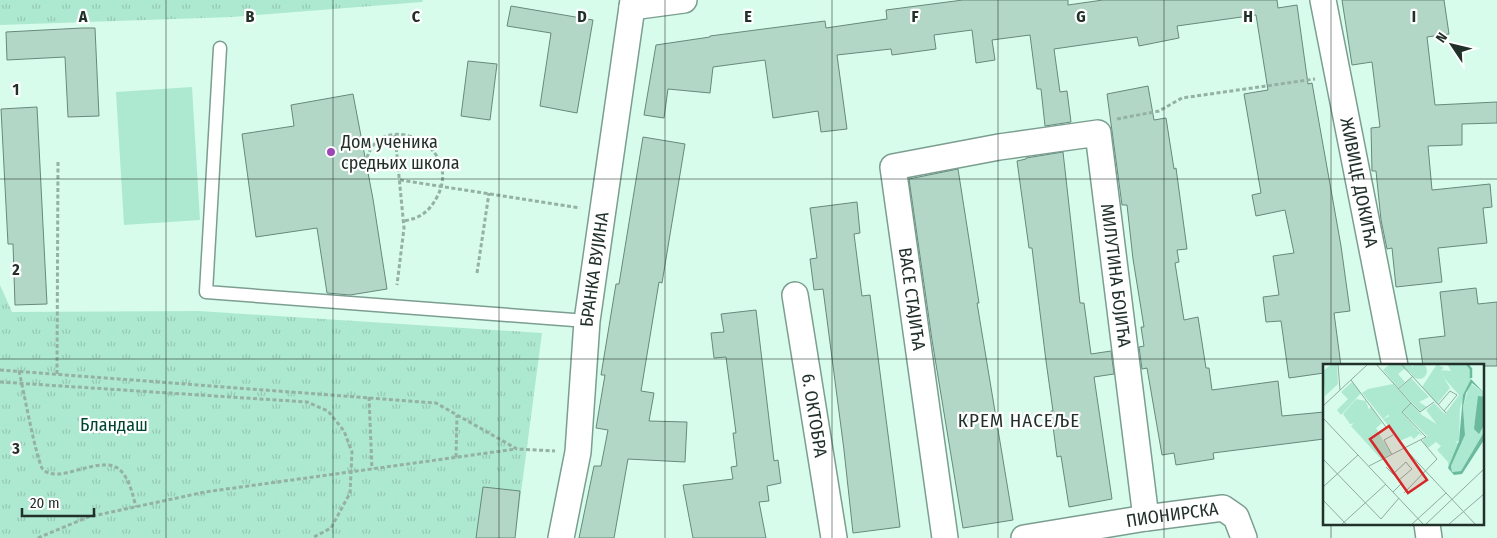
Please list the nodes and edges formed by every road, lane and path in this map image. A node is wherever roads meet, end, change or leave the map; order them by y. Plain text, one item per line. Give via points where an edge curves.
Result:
1 (684, 0) edge
2 (1322, 0) edge
3 (632, 4) edge
4 (220, 48) dead end
5 (1338, 76) junction
6 (1098, 133) junction
7 (396, 135) junction
8 (367, 158) dead end
9 (58, 161) dead end
10 (400, 180) junction
11 (442, 186) junction
12 (489, 193) junction
13 (603, 212) junction
14 (404, 221) junction
15 (477, 273) dead end
16 (397, 285) dead end
17 (795, 294) dead end
18 (587, 322) junction
19 (1395, 364) edge
20 (0, 370) edge
21 (19, 371) junction
22 (57, 374) junction
23 (0, 382) edge
24 (21, 383) junction
25 (369, 397) junction
26 (457, 415) junction
27 (517, 449) junction
28 (578, 452) junction
29 (456, 457) junction
30 (372, 469) junction
31 (351, 472) junction
32 (136, 507) junction
33 (1146, 518) junction
34 (38, 538) edge
35 (312, 538) edge
36 (561, 538) edge
37 (834, 538) edge
38 (945, 538) edge
39 (1024, 538) edge
40 (1244, 538) edge

1 - 3 street
2 - 5 street, ЖИВИЦЕ ДОКИЋА
3 - 13 street, БРАНКА ВУЈИНА
4 - 18 lane via 206,292
5 - 6 path via 1182,98 1159,112 1108,120
5 - 19 street, ЖИВИЦЕ ДОКИЋА
6 - 33 street, МИЛУТИНА БОЈИЋА
6 - 38 street, ВАСЕ СТАЈИЋА via 893,167
7 - 8 path via 378,141
7 - 10 path
7 - 11 path via 406,134 433,150 440,160
9 - 22 path
10 - 11 path
10 - 14 path
11 - 12 path
11 - 14 path via 426,213
12 - 13 path
12 - 15 path
13 - 18 street, БРАНКА ВУЈИНА
14 - 16 path
17 - 37 street, 6. ОКТОБРА
18 - 28 street, БРАНКА ВУЈИНА
20 - 21 path
21 - 22 path
21 - 24 path
22 - 25 path
23 - 24 path
24 - 31 path via 307,402 328,411 344,431 352,452
24 - 32 path via 42,468 59,474 102,466 118,468 126,477
25 - 26 path via 436,403
25 - 30 path
26 - 27 path
26 - 29 path
27 - 28 path
27 - 29 path
28 - 36 street, БРАНКА ВУЈИНА
29 - 30 path
30 - 31 path
31 - 32 path via 205,492
31 - 35 path via 350,493 331,528
32 - 34 path via 88,518
33 - 39 street, ПИОНИРСКА
33 - 40 street, ПИОНИРСКА via 1223,508 1236,518

